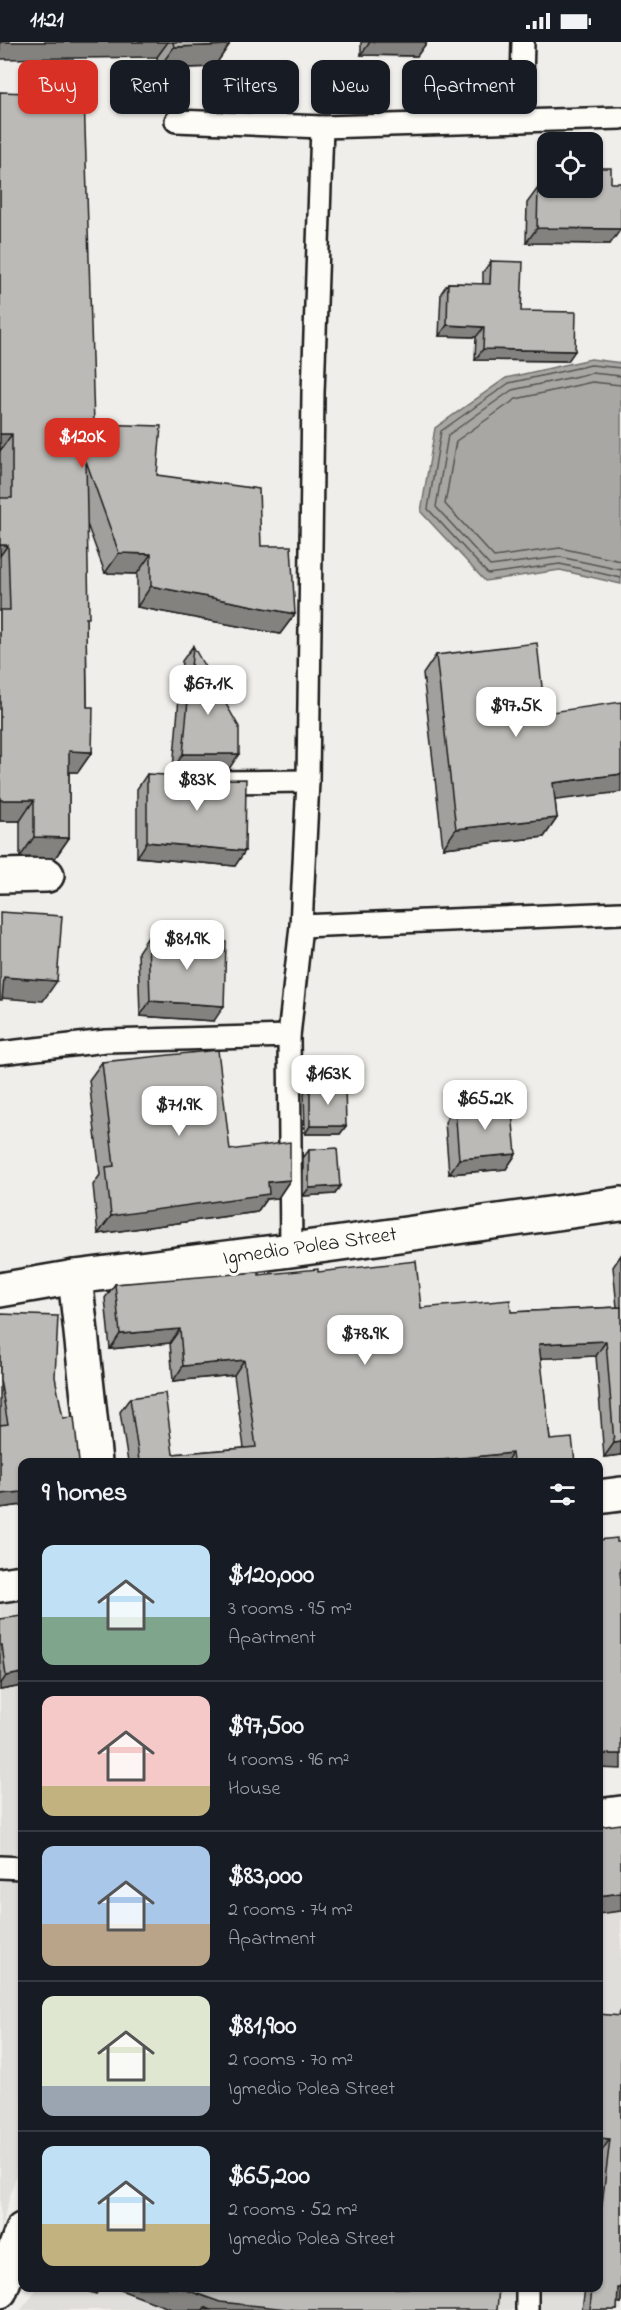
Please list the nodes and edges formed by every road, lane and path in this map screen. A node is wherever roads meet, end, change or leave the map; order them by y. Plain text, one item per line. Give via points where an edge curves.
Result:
1 (524, 42) edge
2 (621, 118) edge
3 (176, 121) dead end
4 (521, 121) junction
5 (322, 127) junction
6 (308, 781) junction
7 (201, 782) edge
8 (47, 875) dead end
9 (0, 876) edge
10 (621, 913) edge
11 (301, 926) junction
12 (289, 1036) junction
13 (0, 1053) edge
14 (621, 1204) edge
15 (291, 1250) junction
16 (75, 1277) junction
17 (0, 1290) edge
18 (95, 1458) edge
19 (621, 1494) edge
20 (603, 1496) edge
21 (18, 1583) edge
22 (0, 1585) edge
23 (621, 1813) edge
24 (603, 1815) edge
25 (0, 1867) edge
26 (18, 1868) edge
27 (18, 2241) edge
28 (0, 2291) edge

1 - 4 lane
2 - 4 lane
3 - 5 lane
4 - 5 lane
5 - 6 lane via 313,393
6 - 7 lane
6 - 11 lane
8 - 9 street
10 - 11 lane
11 - 12 lane
12 - 13 lane via 106,1041
12 - 15 lane
14 - 15 street, Igmedio Polea Street
15 - 16 street, Igmedio Polea Street
16 - 17 street, Igmedio Polea Street
16 - 18 street
19 - 20 street
21 - 22 street
23 - 24 street
25 - 26 lane
27 - 28 street

